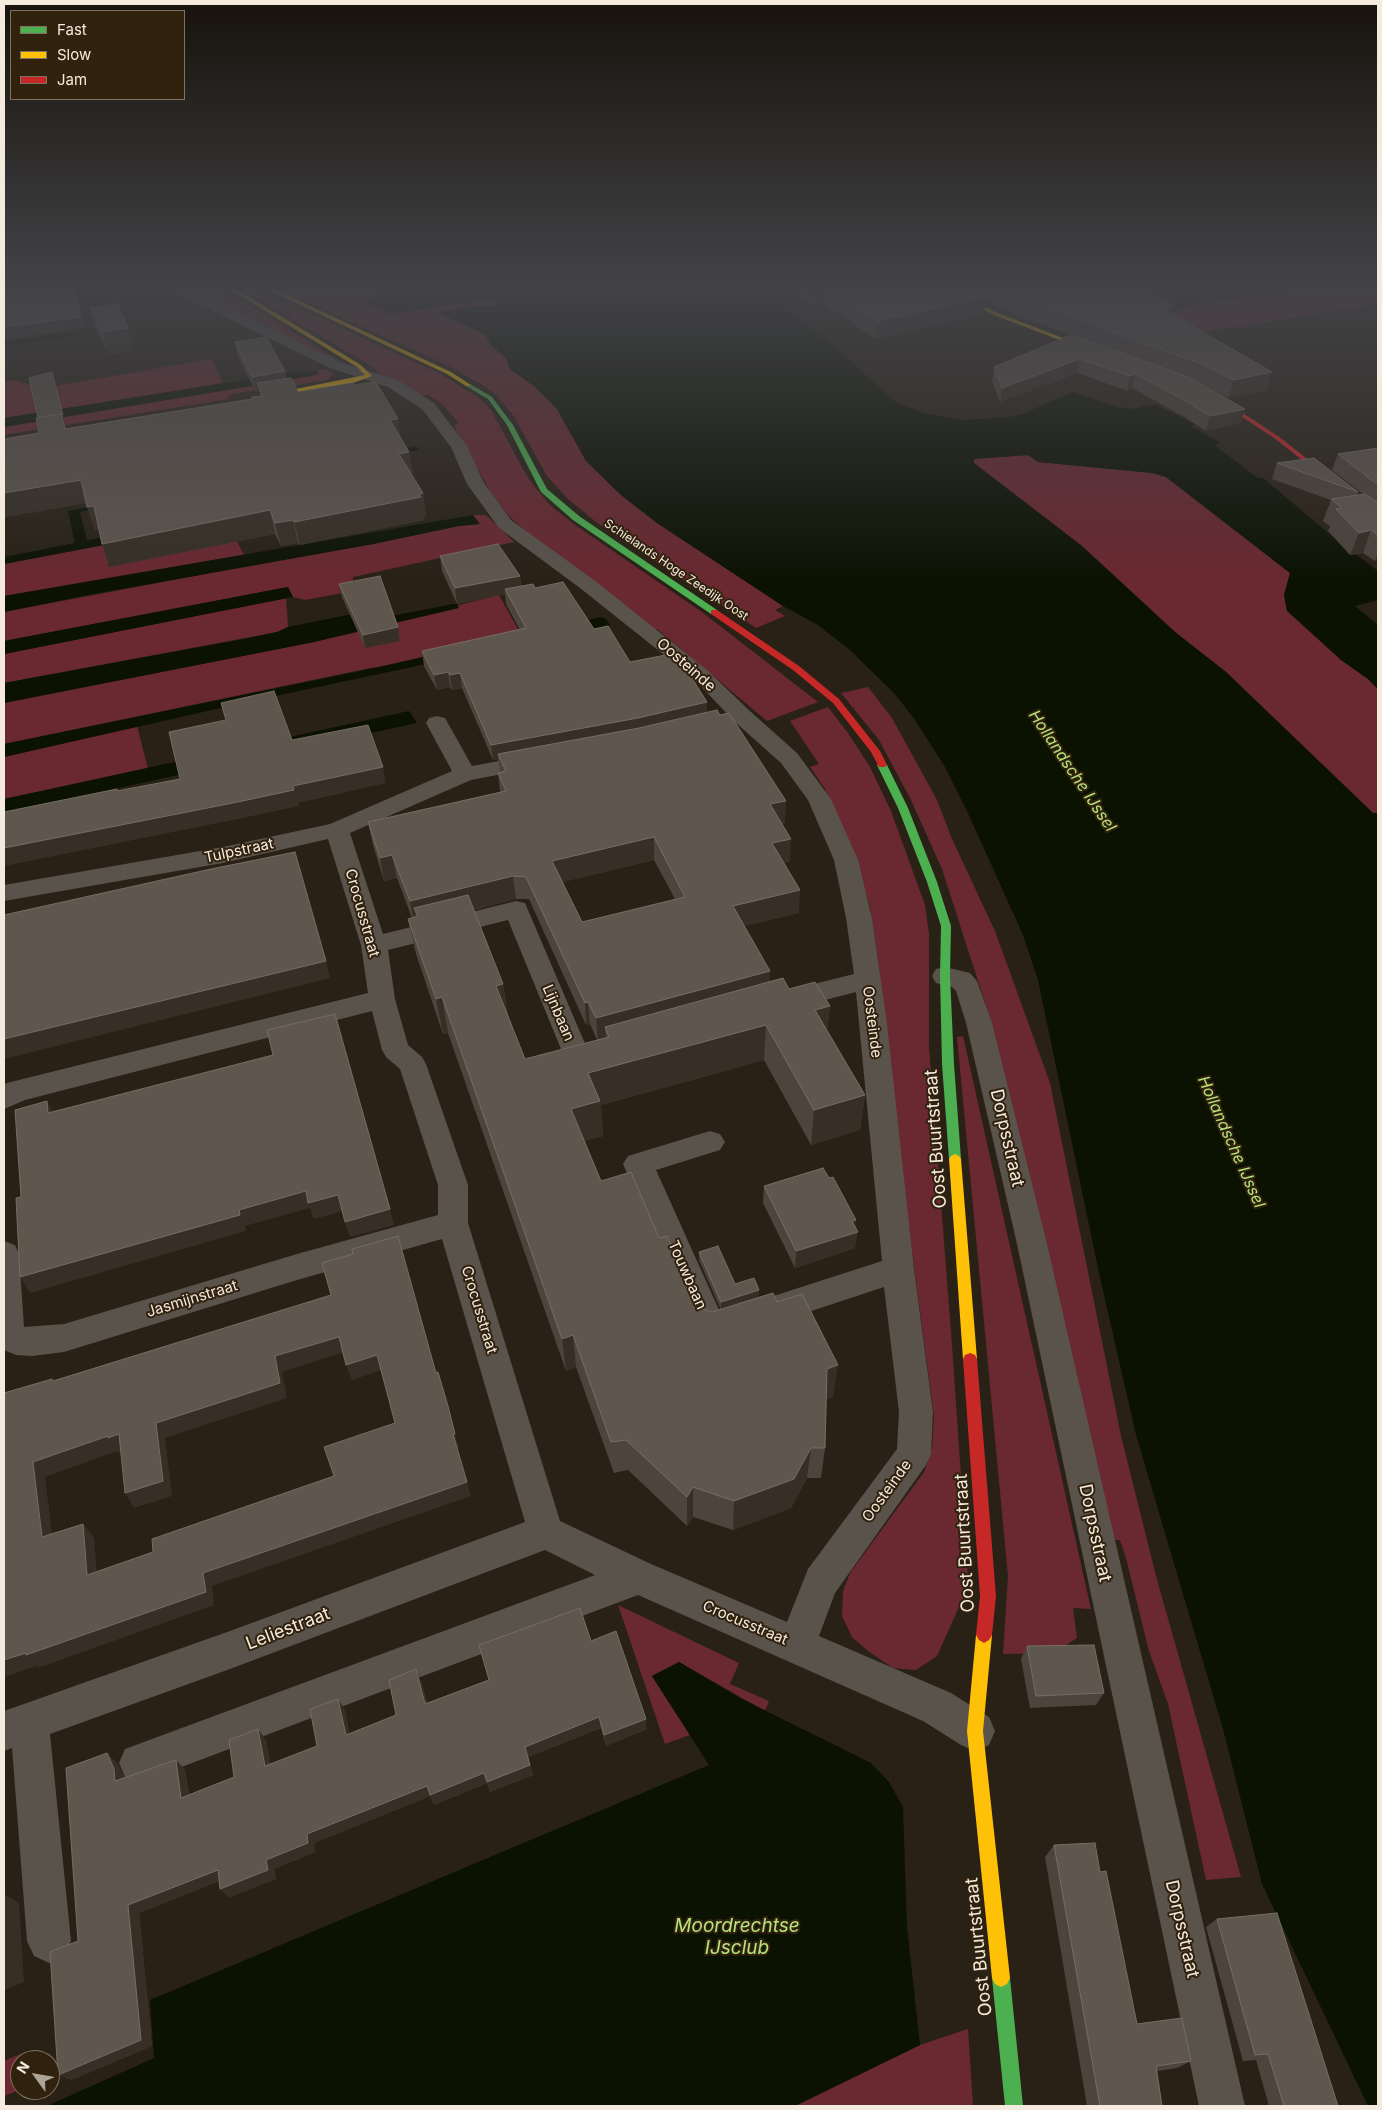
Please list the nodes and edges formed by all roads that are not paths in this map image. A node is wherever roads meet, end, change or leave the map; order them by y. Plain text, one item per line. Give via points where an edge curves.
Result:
1 (321, 387) edge
2 (399, 387) edge
3 (473, 387) edge
4 (1198, 391) edge
5 (260, 398) edge
6 (1378, 517) edge
7 (743, 717) junction
8 (436, 723) dead end
9 (714, 724) edge
10 (562, 757) edge
11 (465, 774) junction
12 (337, 830) junction
13 (4, 893) edge
14 (374, 945) junction
15 (945, 976) junction
16 (867, 981) junction
17 (382, 999) junction
18 (758, 1008) edge
19 (625, 1046) edge
20 (4, 1098) edge
21 (710, 1142) dead end
22 (453, 1224) junction
23 (4, 1254) edge
24 (898, 1269) junction
25 (546, 1532) junction
26 (638, 1577) junction
27 (797, 1645) junction
28 (16, 1727) edge
29 (974, 1731) junction
30 (139, 1763) dead end
31 (49, 1941) dead end
32 (1014, 2106) edge
33 (1222, 2106) edge

1 - 5 street
2 - 7 street, Oosteinde via 428,406 459,446 476,484 505,524 700,674
3 - 15 street, Schielands Hoge Zeedijk Oost via 490,398 510,425 544,490 576,518 796,668 836,701 875,751 904,808 946,926
4 - 6 street via 1276,437
7 - 9 street
7 - 16 street, Oosteinde via 789,758 819,799 846,860 859,918
8 - 11 street
10 - 11 street, Tulpstraat
11 - 12 street, Tulpstraat
12 - 13 street, Tulpstraat via 223,855
12 - 14 street, Crocusstraat
14 - 17 street, Crocusstraat
14 - 19 street, Lijnbaan via 516,909 578,1059
15 - 29 street, Oost Buurtstraat via 948,1064 988,1596
15 - 33 street, Dorpsstraat via 961,980 968,988 979,1023 1032,1244
16 - 18 street
16 - 24 street, Oosteinde
17 - 20 street via 17,1092
17 - 22 street, Crocusstraat via 396,1050 412,1064 453,1185
21 - 24 street, Touwbaan via 638,1164 711,1329
22 - 23 street, Jasmijnstraat via 297,1267 64,1338 32,1342 16,1341 8,1332
22 - 25 street, Crocusstraat
24 - 27 street, Oosteinde via 916,1412 914,1454 821,1582
25 - 26 street, Crocusstraat
25 - 28 street, Leliestraat
26 - 27 street, Crocusstraat
26 - 30 street
27 - 29 street via 937,1707
28 - 31 street, Leliestraat
29 - 32 street, Oost Buurtstraat

